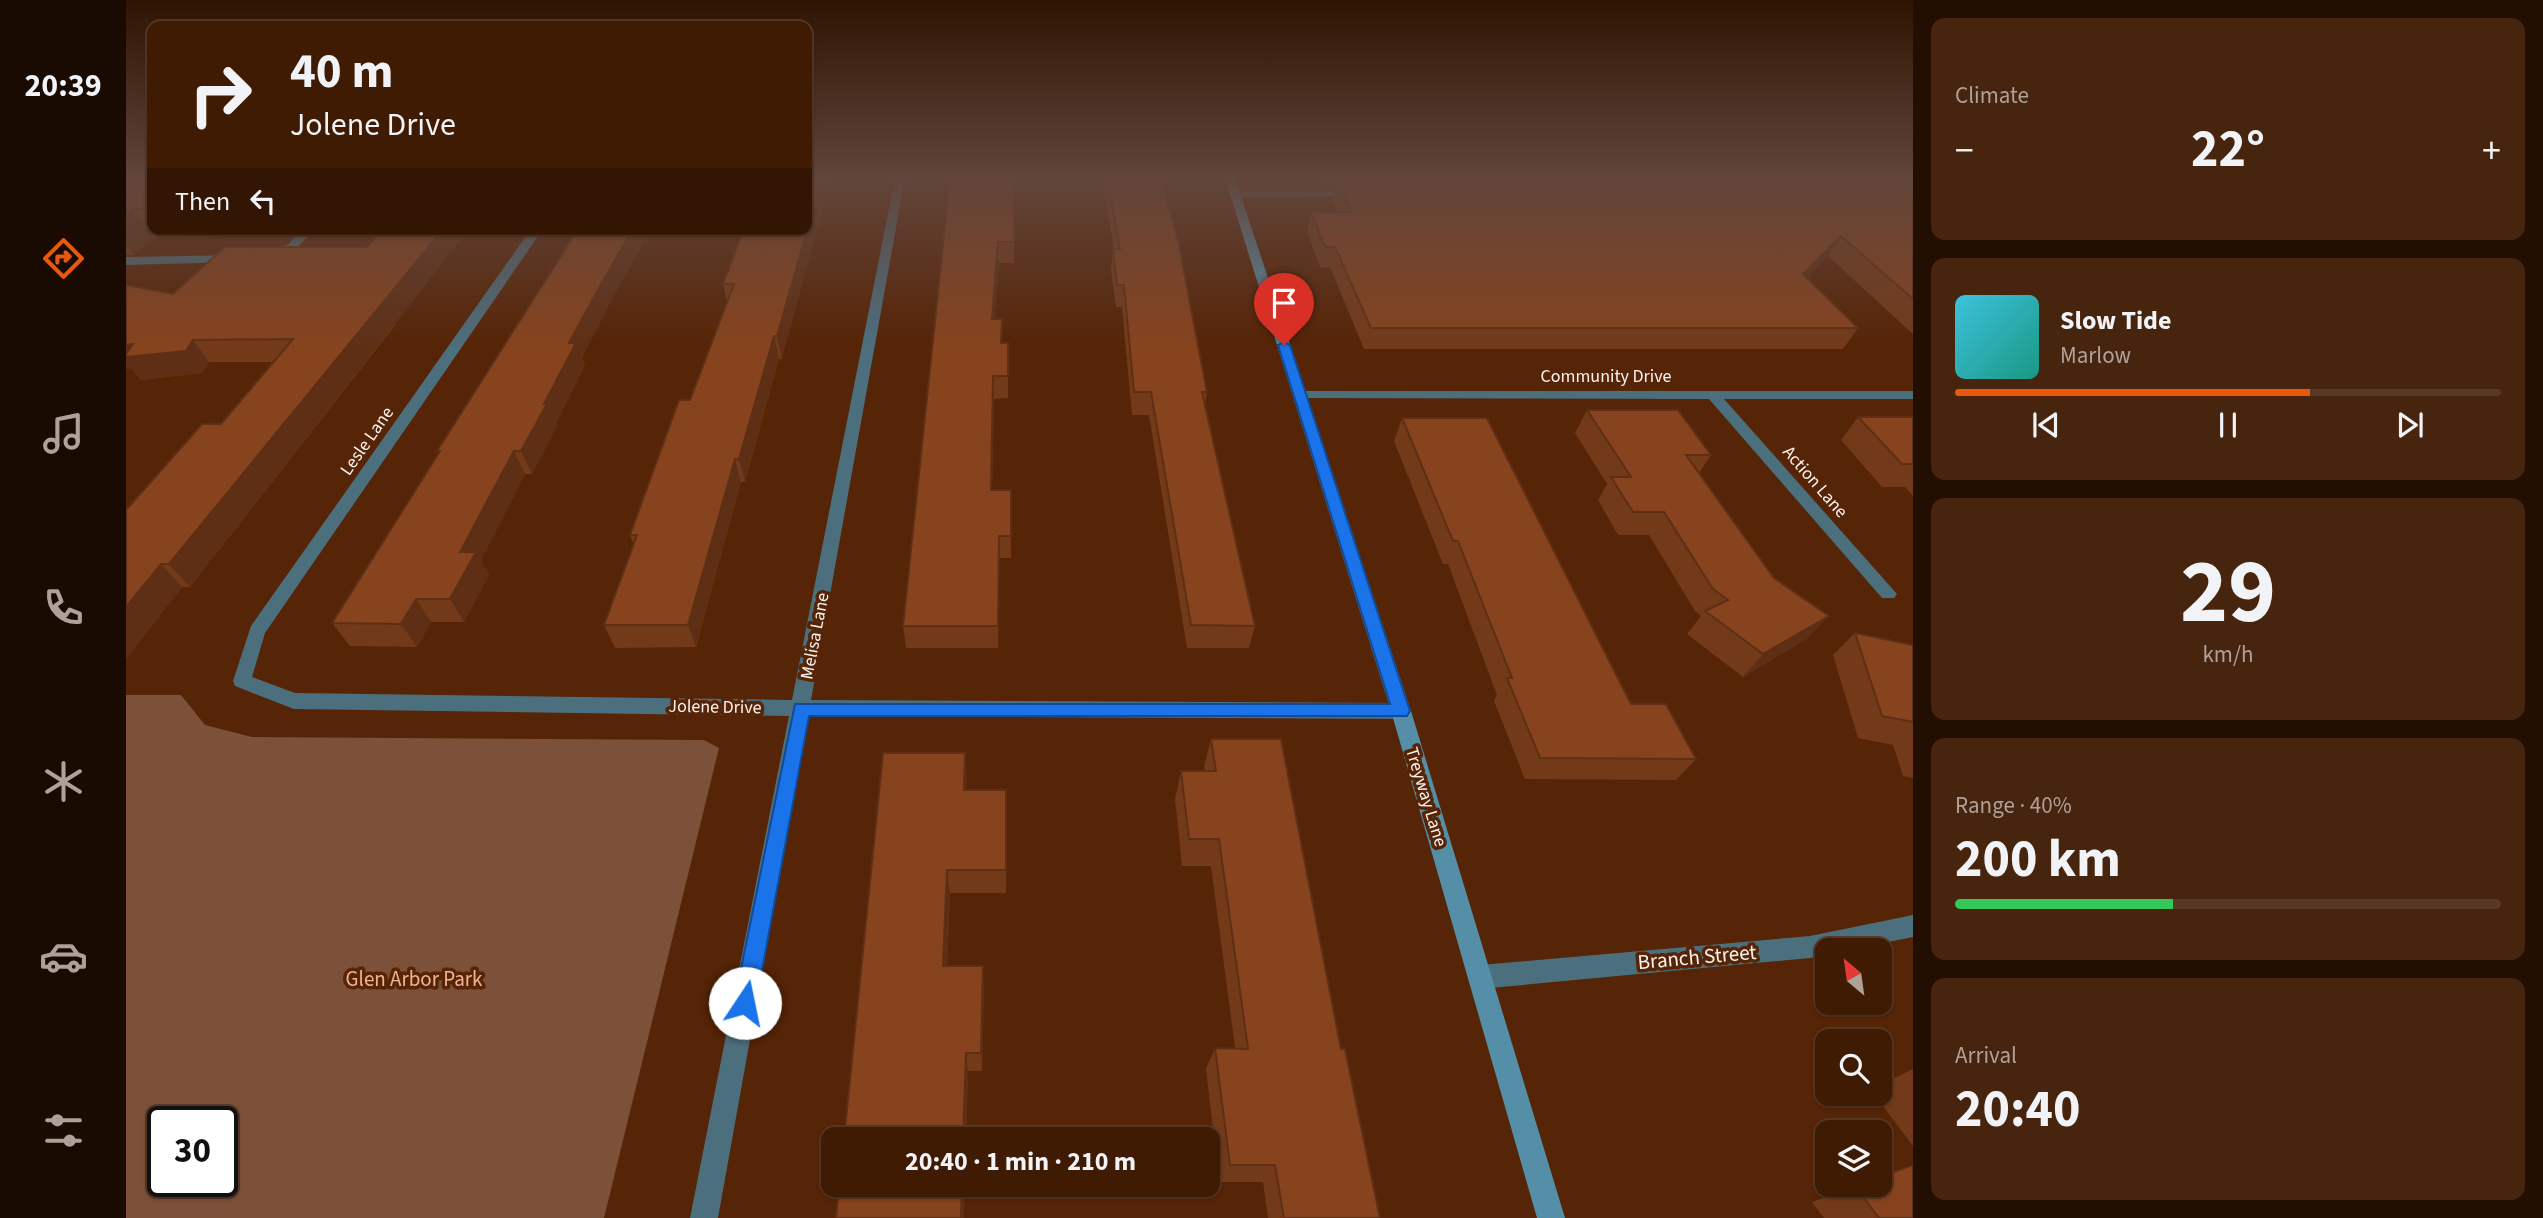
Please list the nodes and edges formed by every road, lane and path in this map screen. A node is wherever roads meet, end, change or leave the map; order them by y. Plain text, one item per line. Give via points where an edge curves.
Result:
1 (303, 235) edge
2 (533, 235) edge
3 (890, 235) edge
4 (1249, 235) edge
5 (126, 261) edge
6 (1713, 395) junction
7 (1913, 395) edge
8 (1300, 396) junction
9 (1888, 594) dead end
10 (242, 681) joint
11 (802, 709) junction
12 (1401, 711) junction
13 (1913, 926) edge
14 (1480, 977) junction
15 (704, 1218) edge
16 (1552, 1218) edge

1 - 5 street via 293,246 253,257
2 - 10 street, Lesle Lane via 257,631
3 - 11 street, Melisa Lane
4 - 8 street, Treyway Lane
6 - 7 street, Community Drive
6 - 8 street, Community Drive
6 - 9 street, Action Lane
8 - 12 street, Treyway Lane
10 - 11 street, Jolene Drive via 294,701
11 - 12 street, Jolene Drive
11 - 15 street, Melisa Lane
12 - 14 street, Treyway Lane
13 - 14 street, Branch Street via 1810,947
14 - 16 street, Treyway Lane

